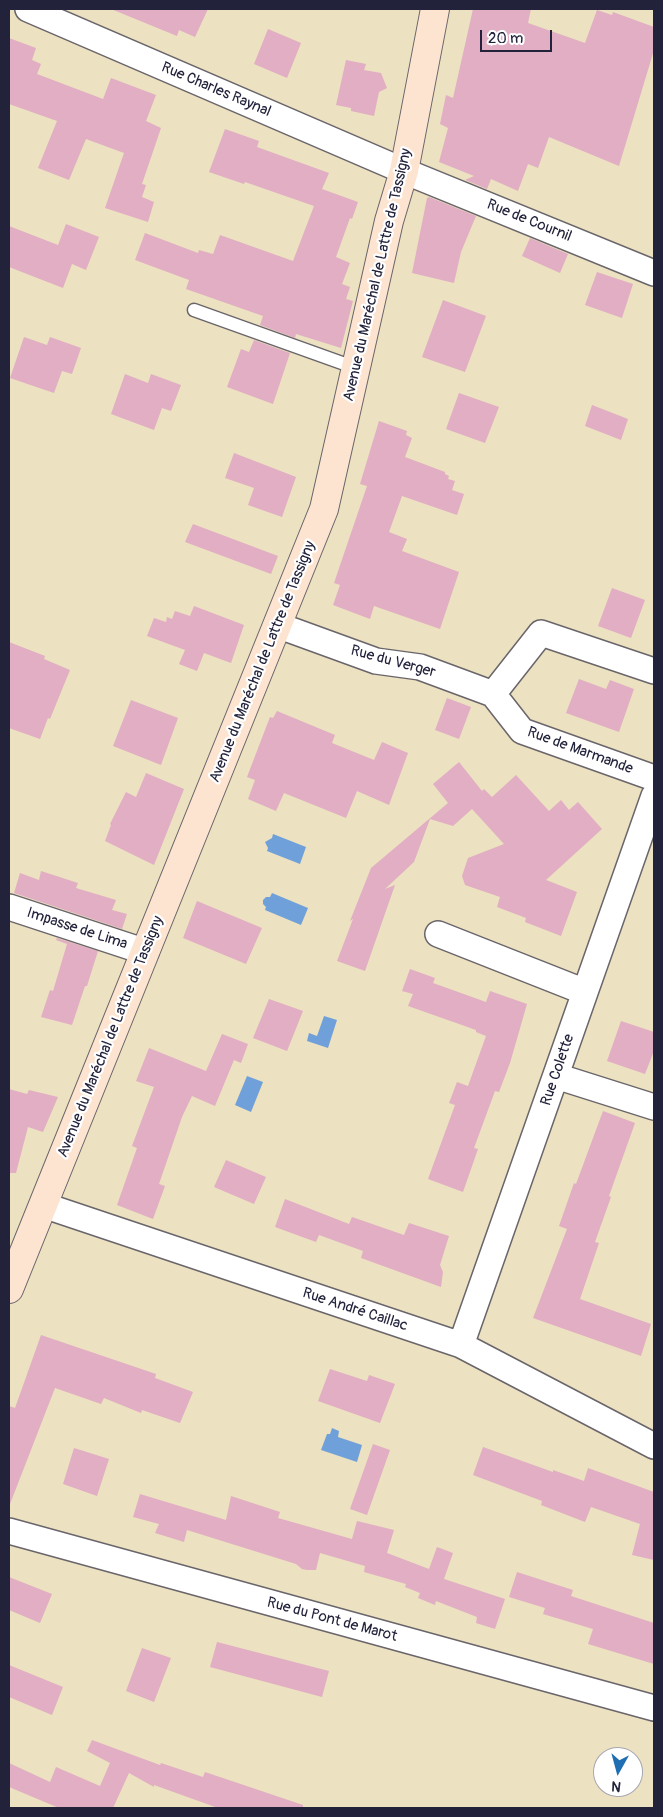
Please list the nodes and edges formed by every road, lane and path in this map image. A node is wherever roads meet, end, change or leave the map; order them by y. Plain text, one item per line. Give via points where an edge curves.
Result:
1 (28, 9) edge
2 (435, 9) edge
3 (404, 171) junction
4 (654, 273) edge
5 (194, 310) dead end
6 (356, 368) junction
7 (277, 625) junction
8 (654, 671) edge
9 (493, 694) junction
10 (654, 778) edge
11 (654, 796) edge
12 (9, 907) edge
13 (438, 934) dead end
14 (146, 952) junction
15 (585, 992) junction
16 (556, 1076) junction
17 (654, 1107) edge
18 (43, 1205) junction
19 (9, 1289) edge
20 (461, 1345) junction
21 (654, 1446) edge
22 (9, 1531) edge
23 (654, 1708) edge

1 - 3 street, Rue Charles Raynal
2 - 3 main road, Avenue du Maréchal de Lattre de Tassigny
3 - 4 street, Rue de Cournil
3 - 6 main road, Avenue du Maréchal de Lattre de Tassigny via 389,221
5 - 6 lane
6 - 7 main road, Avenue du Maréchal de Lattre de Tassigny via 324,509
7 - 9 street, Rue du Verger via 376,661 420,667
7 - 14 main road, Avenue du Maréchal de Lattre de Tassigny
8 - 9 street via 541,633
9 - 10 street, Rue de Marmande via 522,731
11 - 15 street, Rue Colette
12 - 14 street, Impasse de Lima
13 - 15 street
14 - 18 main road, Avenue du Maréchal de Lattre de Tassigny
15 - 16 street, Rue Colette
16 - 17 street
16 - 20 street, Rue Colette
18 - 19 main road, Avenue du Maréchal de Lattre de Tassigny
18 - 20 street, Rue André Caillac
20 - 21 street, Rue André Caillac
22 - 23 street, Rue du Pont de Marot

